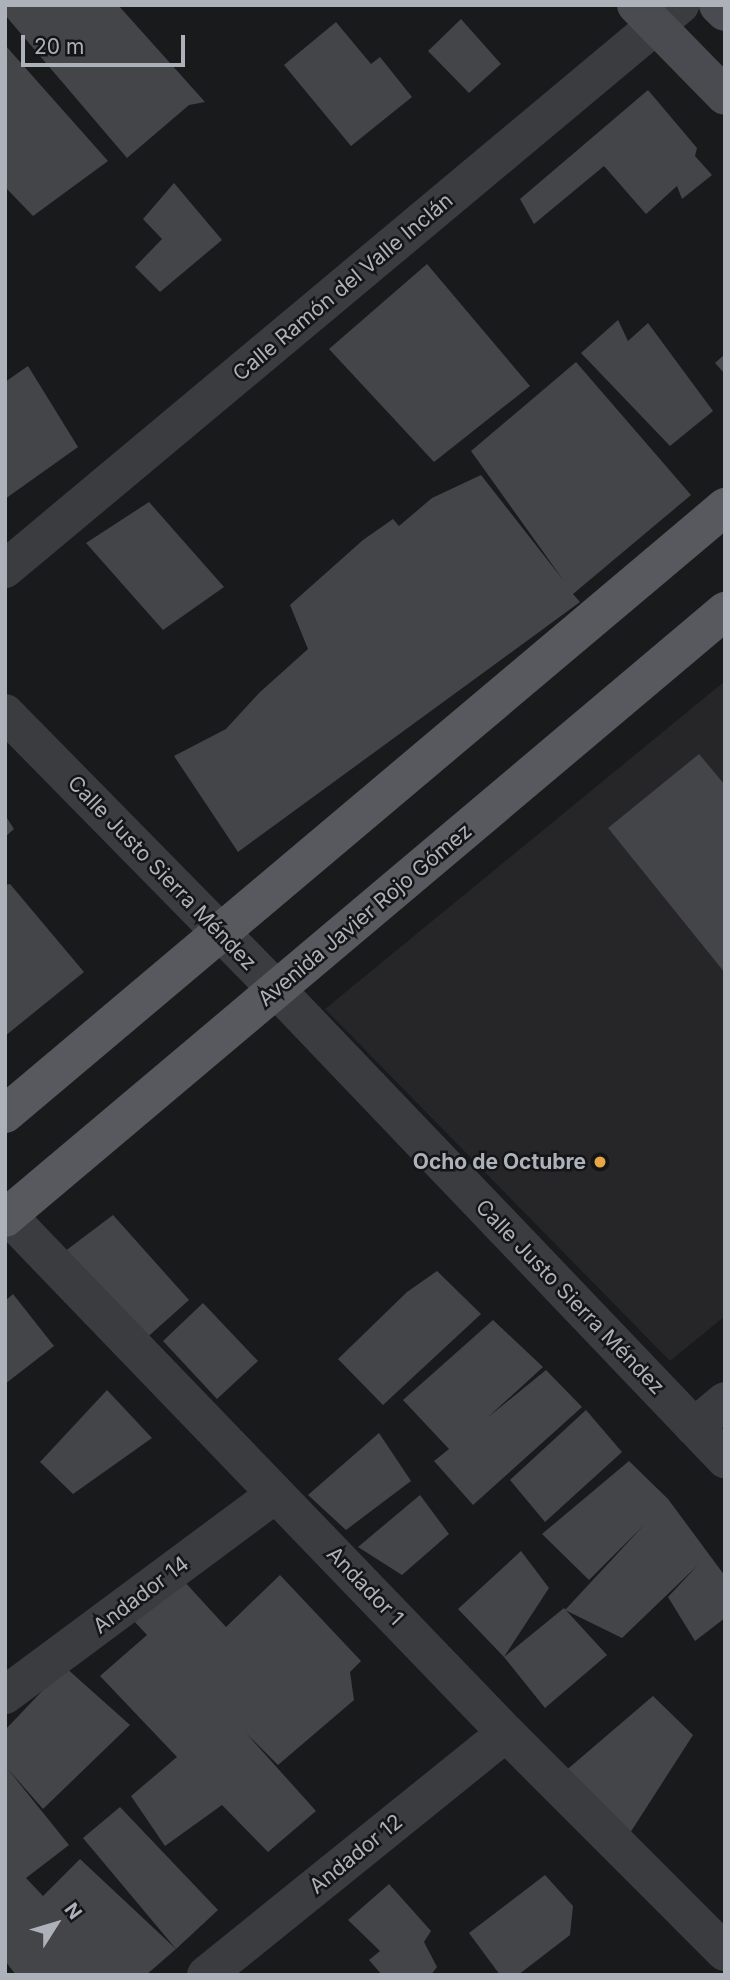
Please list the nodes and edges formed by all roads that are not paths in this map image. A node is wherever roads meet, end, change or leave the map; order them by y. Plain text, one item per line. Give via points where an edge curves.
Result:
1 (718, 5) edge
2 (657, 12) edge
3 (725, 12) edge
4 (725, 96) edge
5 (725, 507) edge
6 (5, 569) edge
7 (725, 611) edge
8 (5, 713) edge
9 (219, 934) junction
10 (276, 990) junction
11 (5, 1114) edge
12 (7, 1217) edge
13 (725, 1401) edge
14 (694, 1427) junction
15 (725, 1459) edge
16 (276, 1494) junction
17 (5, 1695) edge
18 (506, 1733) junction
19 (725, 1952) edge
20 (725, 1962) edge
21 (206, 1975) edge
22 (710, 1975) edge

1 - 3 main road
2 - 4 main road
2 - 6 street, Calle Ramón del Valle Inclán
5 - 9 main road
7 - 10 main road, Avenida Javier Rojo Gómez
8 - 9 street, Calle Justo Sierra Méndez
9 - 10 street, Calle Justo Sierra Méndez
9 - 11 main road
10 - 12 main road, Avenida Javier Rojo Gómez
10 - 14 street, Calle Justo Sierra Méndez
12 - 16 street, Andador 1
13 - 14 street
14 - 15 street, Calle Justo Sierra Méndez
16 - 17 street, Andador 14
16 - 18 street, Andador 1
18 - 19 street, Andador 1
18 - 21 street, Andador 12
20 - 22 street

